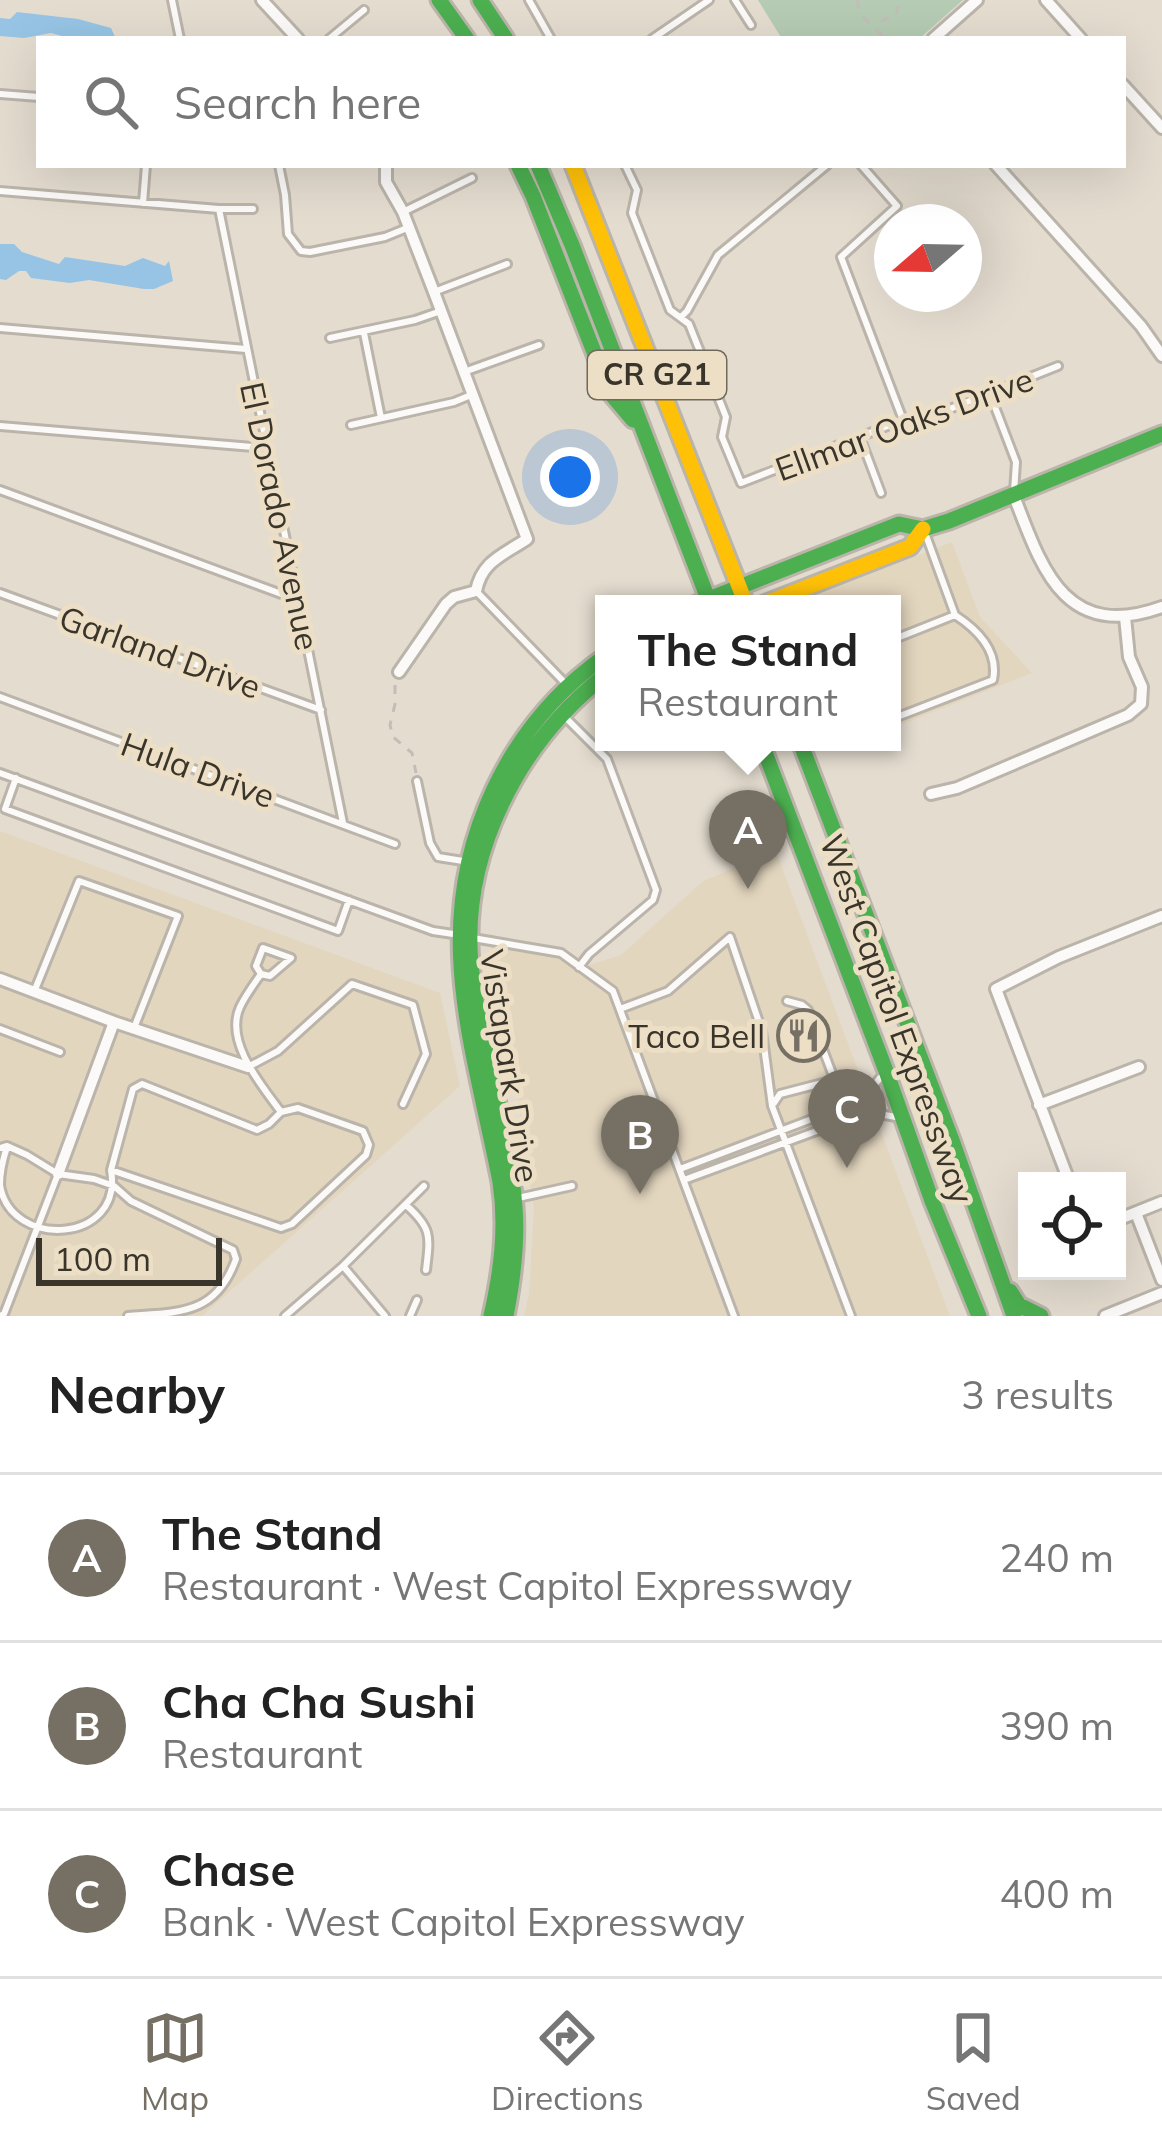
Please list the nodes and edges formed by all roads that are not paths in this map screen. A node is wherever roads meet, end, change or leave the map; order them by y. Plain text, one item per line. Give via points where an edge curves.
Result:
1 (172, 0) edge
2 (262, 0) edge
3 (439, 0) edge
4 (480, 0) edge
5 (529, 0) edge
6 (709, 0) edge
7 (735, 0) edge
8 (977, 0) edge
9 (1046, 0) edge
10 (364, 10) dead end
11 (751, 26) dead end
12 (463, 35) edge
13 (179, 36) edge
14 (295, 36) edge
15 (332, 36) edge
16 (504, 36) edge
17 (549, 36) edge
18 (656, 36) edge
19 (937, 36) edge
20 (1078, 36) edge
21 (1126, 88) edge
22 (0, 94) edge
23 (36, 97) edge
24 (1162, 128) edge
25 (146, 168) edge
26 (279, 168) edge
27 (386, 168) edge
28 (519, 168) edge
29 (539, 168) edge
30 (574, 168) edge
31 (626, 168) edge
32 (823, 168) edge
33 (864, 168) edge
34 (998, 168) edge
35 (472, 178) dead end
36 (0, 191) edge
37 (143, 203) junction
38 (219, 209) junction
39 (253, 209) dead end
40 (403, 212) junction
41 (409, 228) junction
42 (508, 264) dead end
43 (434, 292) junction
44 (441, 311) junction
45 (681, 317) junction
46 (0, 328) edge
47 (363, 332) junction
48 (330, 338) dead end
49 (539, 345) dead end
50 (245, 349) junction
51 (1162, 356) edge
52 (1058, 367) dead end
53 (464, 372) junction
54 (990, 394) junction
55 (471, 395) junction
56 (382, 418) junction
57 (903, 420) junction
58 (351, 424) dead end
59 (0, 425) edge
60 (645, 434) junction
61 (1162, 434) edge
62 (860, 437) junction
63 (266, 448) junction
64 (0, 490) edge
65 (881, 493) dead end
66 (1014, 496) junction
67 (923, 529) junction
68 (739, 585) junction
69 (476, 591) junction
70 (0, 593) edge
71 (702, 595) edge
72 (718, 595) edge
73 (743, 595) edge
74 (787, 595) edge
75 (297, 600) junction
76 (1162, 607) edge
77 (955, 615) junction
78 (1125, 617) junction
79 (901, 636) edge
80 (595, 664) edge
81 (399, 672) road end
82 (595, 684) edge
83 (568, 686) junction
84 (0, 697) edge
85 (321, 710) junction
86 (562, 714) junction
87 (901, 716) edge
88 (595, 747) edge
89 (599, 751) edge
90 (764, 751) edge
91 (803, 751) edge
92 (0, 772) edge
93 (16, 778) junction
94 (417, 781) road end
95 (931, 794) dead end
96 (3, 808) edge
97 (343, 823) junction
98 (395, 844) dead end
99 (466, 862) junction
100 (349, 900) junction
101 (1162, 916) edge
102 (464, 936) junction
103 (580, 967) junction
104 (260, 974) junction
105 (0, 979) edge
106 (34, 992) junction
107 (787, 1001) dead end
108 (620, 1010) junction
109 (114, 1022) junction
110 (0, 1029) edge
111 (134, 1029) junction
112 (60, 1052) dead end
113 (248, 1067) junction
114 (1139, 1067) dead end
115 (886, 1071) junction
116 (403, 1104) dead end
117 (772, 1106) junction
118 (1039, 1106) junction
119 (280, 1112) junction
120 (903, 1118) junction
121 (782, 1131) junction
122 (786, 1143) junction
123 (4, 1147) edge
124 (680, 1169) junction
125 (111, 1170) junction
126 (1065, 1172) edge
127 (58, 1174) junction
128 (684, 1180) junction
129 (114, 1186) junction
130 (424, 1186) dead end
131 (572, 1186) dead end
132 (509, 1199) junction
133 (1162, 1202) edge
134 (406, 1204) junction
135 (1136, 1213) junction
136 (1126, 1217) edge
137 (39, 1228) junction
138 (343, 1266) junction
139 (426, 1270) dead end
140 (1162, 1280) edge
141 (1004, 1283) junction
142 (1162, 1293) edge
143 (416, 1300) dead end
144 (4, 1315) edge
145 (128, 1316) edge
146 (285, 1316) edge
147 (386, 1316) edge
148 (410, 1316) edge
149 (491, 1316) edge
150 (506, 1316) edge
151 (734, 1316) edge
152 (851, 1316) edge
153 (979, 1316) edge
154 (1014, 1316) edge
155 (1041, 1316) edge
156 (1105, 1316) edge

1 - 13 lane
2 - 14 street
3 - 12 main road
4 - 16 main road
5 - 17 lane
6 - 18 lane
7 - 11 lane
8 - 19 street
9 - 20 street
10 - 15 lane
21 - 24 street
22 - 23 lane
25 - 37 lane
26 - 41 lane via 288,234 301,251
27 - 40 street
28 - 60 main road via 610,393
29 - 60 main road, CR G21
30 - 68 main road, CR G21
31 - 45 lane, Ellmar Oaks Drive via 637,190 632,213 670,310
32 - 45 lane via 718,255
33 - 57 lane via 897,206 842,257
34 - 51 street
35 - 40 lane
36 - 37 lane
37 - 38 lane
38 - 39 lane
38 - 50 lane, El Dorado Avenue
40 - 41 street
41 - 43 street
42 - 43 lane
43 - 44 street
44 - 47 lane
44 - 53 street
45 - 62 lane, Ellmar Oaks Drive via 725,417 722,437 740,483
46 - 50 lane
47 - 48 lane
47 - 56 lane
49 - 53 lane
50 - 63 lane, El Dorado Avenue
52 - 54 lane, Ellmar Oaks Drive
53 - 55 street
54 - 57 lane, Ellmar Oaks Drive
54 - 66 lane via 1016,462
55 - 56 lane
55 - 69 street via 527,539 486,566
56 - 58 lane
57 - 62 lane, Ellmar Oaks Drive
59 - 63 lane
60 - 71 main road, CR G21
61 - 66 main road
62 - 65 lane
63 - 75 lane, El Dorado Avenue
64 - 75 lane
66 - 67 main road
66 - 78 street via 1054,586 1079,606
67 - 68 main road via 899,524
67 - 74 main road via 910,547
67 - 77 lane
68 - 72 main road
68 - 73 main road, CR G21
69 - 81 street via 446,604
69 - 83 lane
70 - 85 lane, Garland Drive
75 - 85 lane, El Dorado Avenue
76 - 78 street
77 - 79 lane
77 - 87 lane via 978,630 993,658 993,680
78 - 95 street via 1141,704
80 - 83 main road, Vistapark Drive
82 - 86 main road, Vistapark Drive
83 - 99 main road, Vistapark Drive via 513,752
84 - 97 lane, Hula Drive
85 - 97 lane, El Dorado Avenue
86 - 88 lane
86 - 102 main road, Vistapark Drive via 526,757 492,826
89 - 103 lane via 656,890
90 - 115 main road, West Capitol Expressway
91 - 141 main road, West Capitol Expressway
92 - 93 lane
93 - 96 lane
93 - 100 lane
94 - 99 lane via 430,843 438,856
96 - 100 lane via 338,931
97 - 98 lane, Hula Drive
99 - 102 main road, Vistapark Drive
100 - 102 lane
101 - 118 street via 996,989
102 - 103 lane via 561,953
102 - 132 main road, Vistapark Drive
103 - 108 lane via 614,992
104 - 104 lane via 263,948 291,958 270,976
104 - 113 lane via 236,1019
105 - 106 street
106 - 109 street
106 - 111 lane via 79,881 178,916
107 - 117 lane via 808,1010 833,1076 780,1094
108 - 117 lane via 668,991 730,937 762,1031
108 - 124 lane
109 - 111 street
109 - 127 street
110 - 112 lane
111 - 113 street
113 - 116 lane via 278,1051 352,984 413,1005 426,1054
113 - 119 lane
114 - 118 street
115 - 120 main road, West Capitol Expressway
115 - 121 lane via 862,1100
117 - 121 lane
118 - 126 street
119 - 125 lane via 257,1130 142,1084 133,1089
119 - 125 lane via 298,1108 363,1131 369,1145 281,1228
120 - 122 lane via 868,1112
120 - 153 main road, West Capitol Expressway
121 - 122 lane
121 - 124 lane
122 - 128 lane
122 - 152 lane
123 - 127 lane
123 - 137 lane via 0,1185 7,1203
124 - 128 lane
125 - 129 lane
127 - 129 lane
127 - 137 lane
128 - 151 lane
129 - 137 lane via 95,1219 77,1229
129 - 145 lane via 236,1258 229,1280 197,1309
130 - 134 lane
131 - 132 lane
132 - 149 main road, Vistapark Drive
132 - 150 main road, Vistapark Drive via 515,1269
133 - 135 street
134 - 138 lane
134 - 139 lane via 429,1230
135 - 136 street
135 - 140 street
137 - 144 lane
138 - 146 lane
138 - 147 lane
141 - 154 main road, West Capitol Expressway
141 - 155 main road via 1019,1305
142 - 156 street
143 - 148 lane

